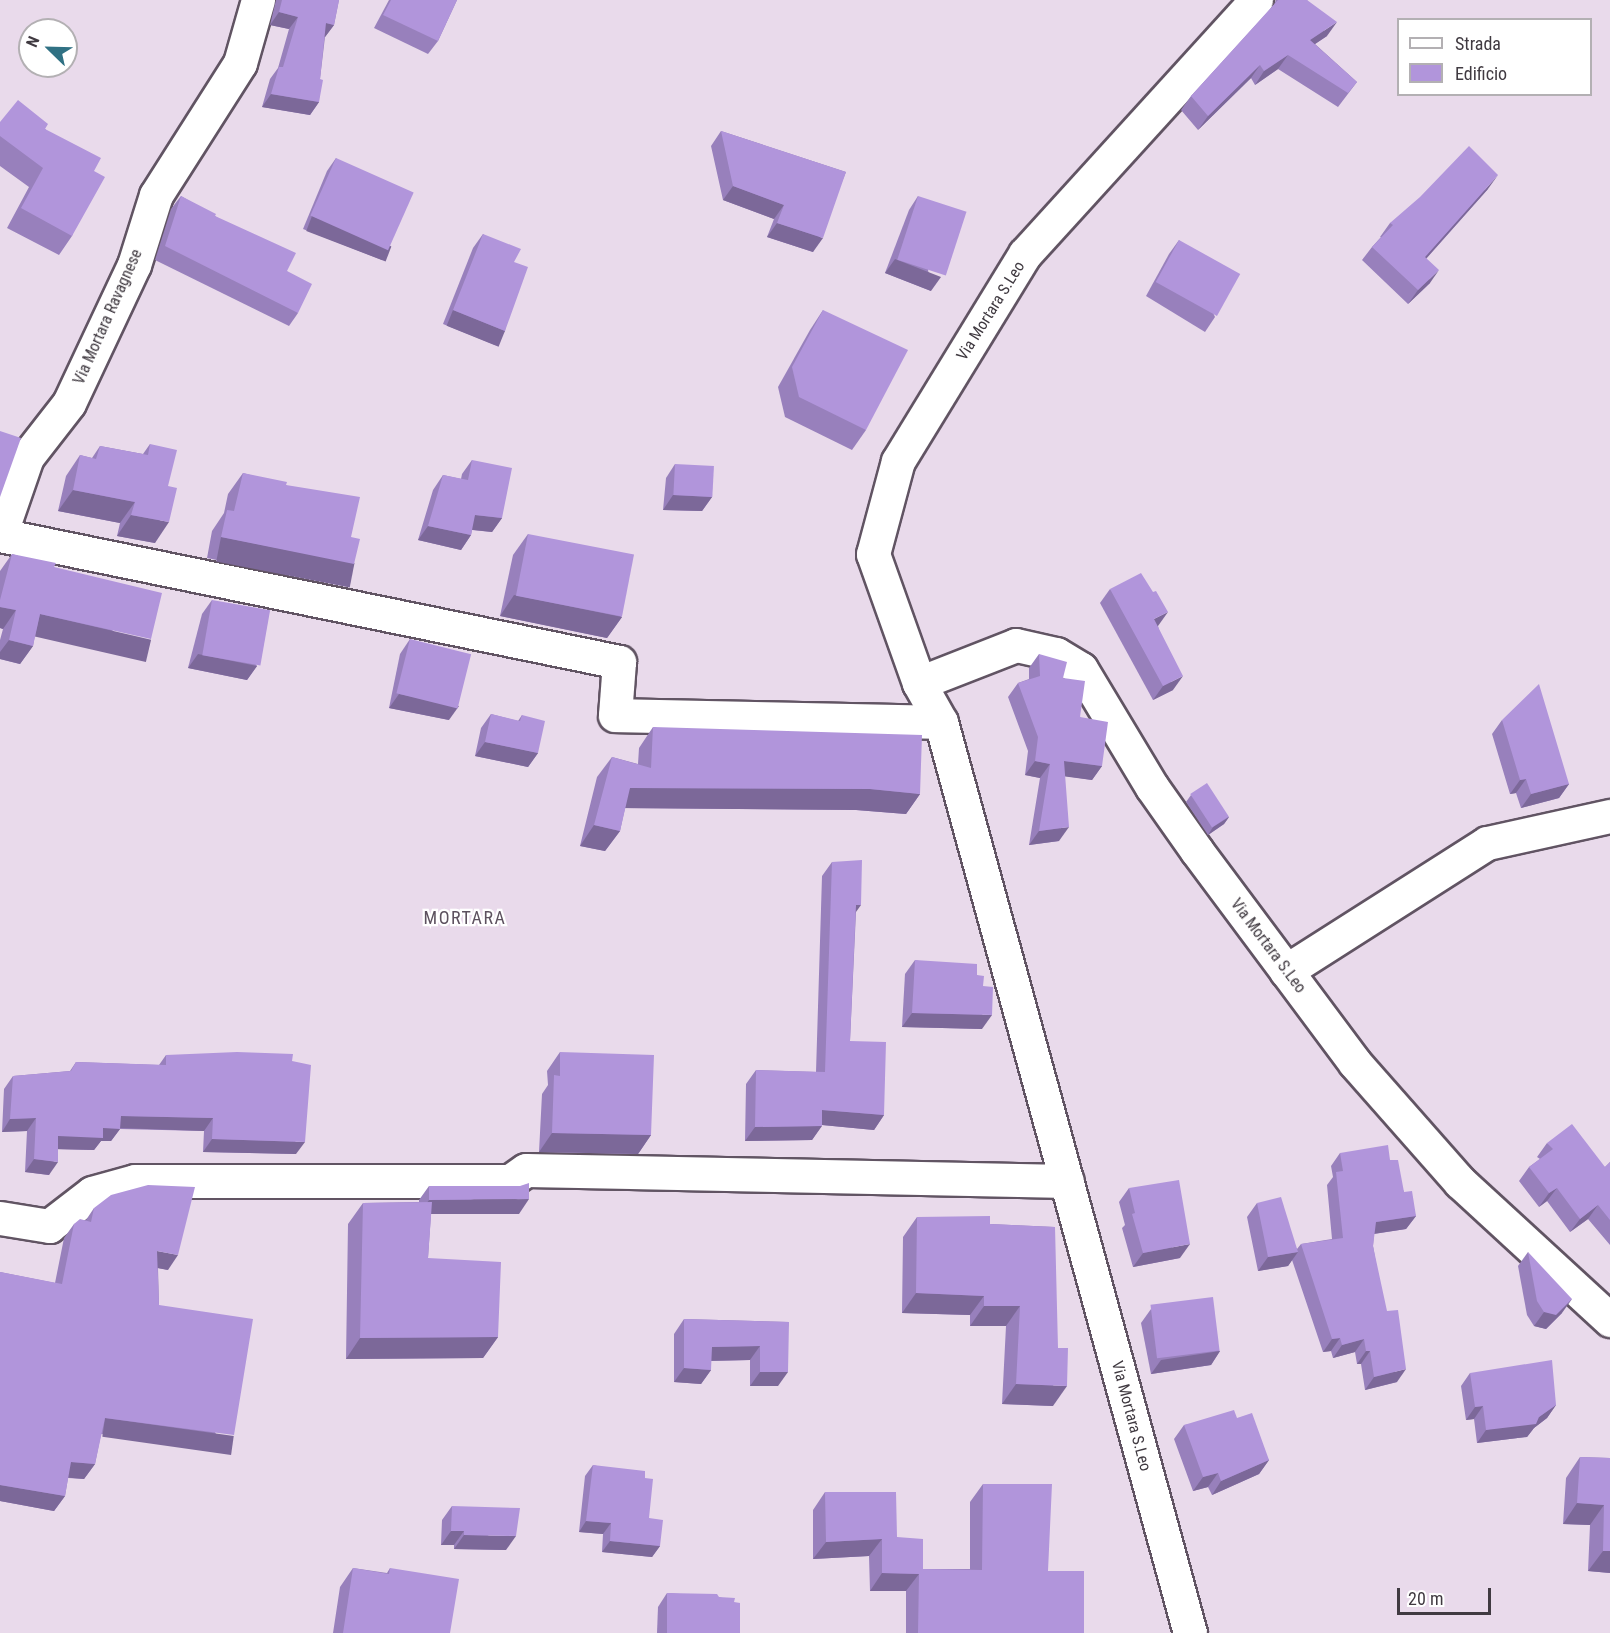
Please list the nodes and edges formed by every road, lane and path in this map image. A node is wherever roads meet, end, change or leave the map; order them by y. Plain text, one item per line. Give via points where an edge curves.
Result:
1 (258, 0) edge
2 (1256, 0) edge
3 (0, 535) edge
4 (919, 683) junction
5 (941, 722) junction
6 (1610, 816) edge
7 (1286, 971) junction
8 (1067, 1181) junction
9 (0, 1218) edge
10 (1610, 1320) edge
11 (1190, 1633) edge

1 - 3 street, Via Mortara Ravagnese via 240,63 156,195 134,265 69,403 27,457
2 - 4 street, Via Mortara S.Leo via 1025,254 898,461 873,554
3 - 5 street via 619,662 615,715
4 - 5 street, Via Mortara S.Leo
4 - 7 street, Via Mortara S.Leo via 1016,645 1056,654 1080,669 1158,796
5 - 8 street, Via Mortara S.Leo
6 - 7 street via 1487,843
7 - 10 street, Via Mortara S.Leo via 1355,1063 1460,1182
8 - 9 street via 526,1170 510,1181 135,1181 92,1193 49,1226
8 - 11 street, Via Mortara S.Leo

